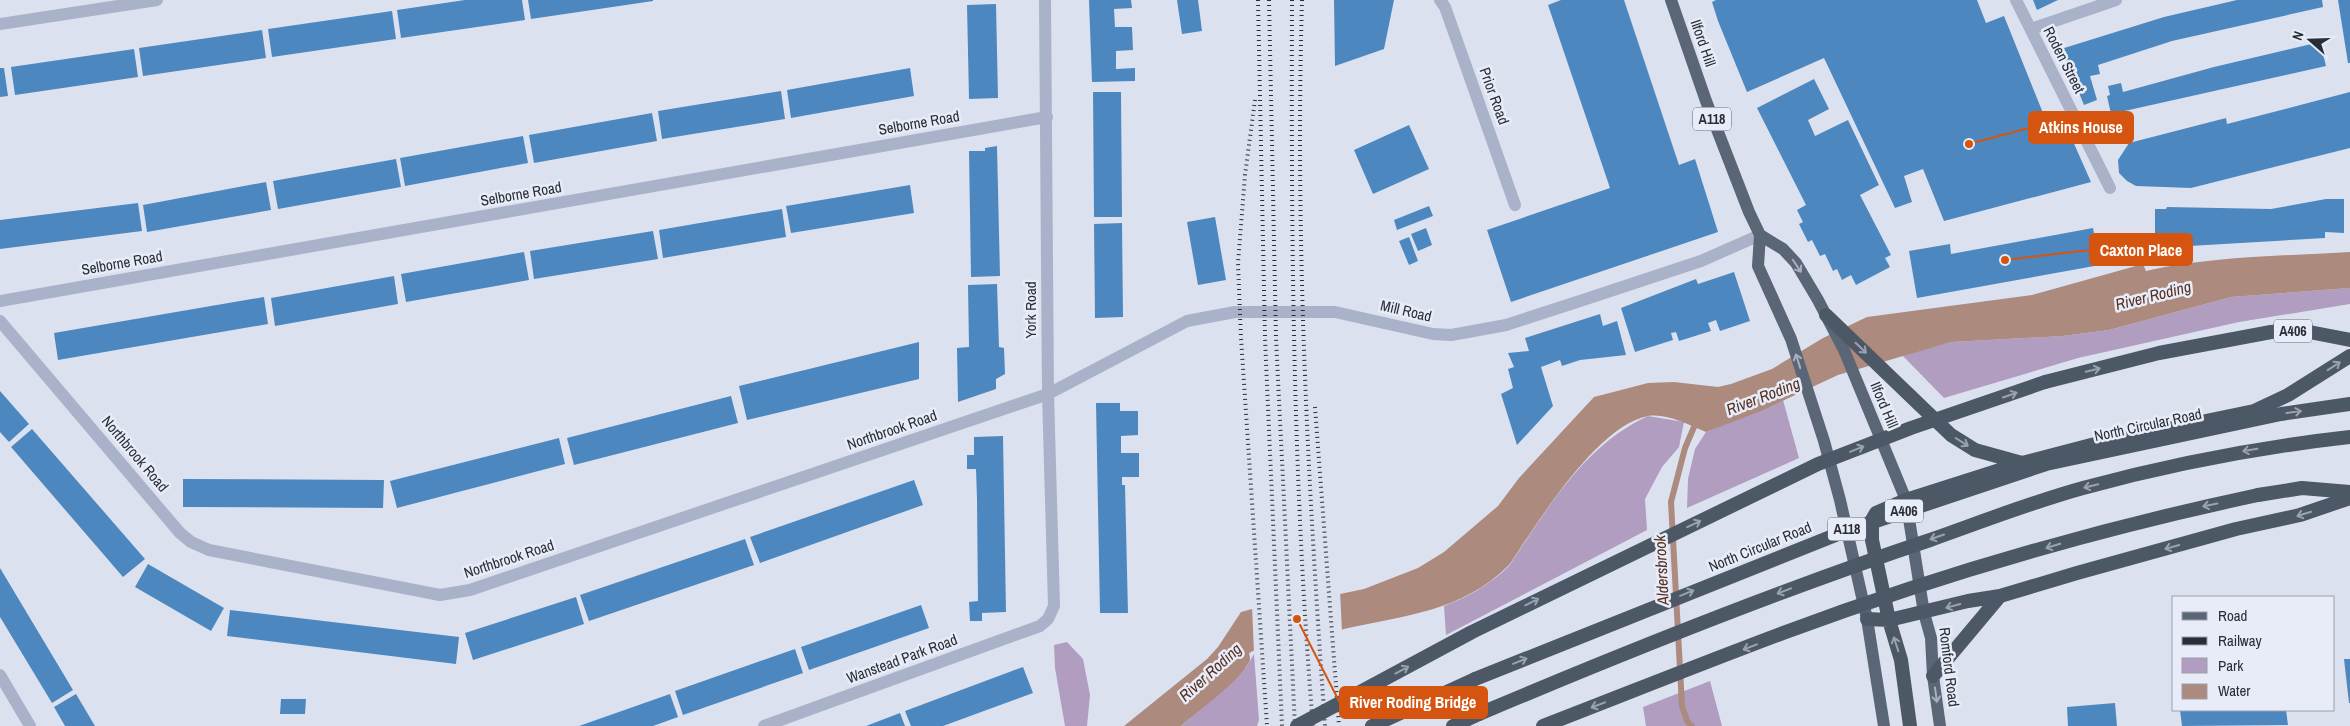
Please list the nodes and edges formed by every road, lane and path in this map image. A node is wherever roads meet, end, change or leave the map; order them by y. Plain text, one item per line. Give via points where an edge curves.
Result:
1 (157, 0) edge
2 (1045, 0) edge
3 (1440, 0) edge
4 (1671, 0) edge
5 (2016, 0) edge
6 (2116, 0) edge
7 (0, 24) edge
8 (2031, 29) junction
9 (1047, 117) junction
10 (2110, 188) dead end
11 (1515, 204) dead end
12 (1760, 235) junction
13 (0, 301) edge
14 (1826, 315) junction
15 (0, 321) edge
16 (2350, 340) edge
17 (2350, 356) edge
18 (1048, 394) junction
19 (2350, 404) edge
20 (2350, 437) edge
21 (2022, 463) junction
22 (2350, 492) edge
23 (2350, 498) edge
24 (1906, 500) junction
25 (2000, 596) junction
26 (1924, 613) junction
27 (1867, 618) junction
28 (1048, 619) joint
29 (1889, 620) junction
30 (0, 675) edge
31 (1933, 676) junction
32 (30, 726) edge
33 (764, 726) edge
34 (1297, 726) edge
35 (1372, 726) edge
36 (1453, 726) edge
37 (1543, 726) edge
38 (1884, 726) edge
39 (1910, 726) edge
40 (1940, 726) edge

1 - 7 street
2 - 9 street, York Road
3 - 11 street, Prior Road
4 - 12 main road, Ilford Hill / A118 via 1719,136
5 - 8 street, Roden Street
6 - 8 street
8 - 10 street, Roden Street
9 - 13 street, Selborne Road
9 - 18 street, York Road
12 -> 14 main road, Ilford Hill via 1783,249 1796,263
12 - 18 street, Mill Road via 1701,261 1583,300 1506,325 1459,334 1433,334 1335,312 1235,312 1186,321
27 -> 12 main road, A118 via 1824,441 1791,339 1758,266
14 -> 21 highway via 1940,426 1975,450
14 - 24 main road, Ilford Hill via 1844,350
15 - 18 street, Northbrook Road via 191,542 208,550 440,595 470,590
34 -> 16 highway, A406, bridge via 1489,623 1818,464 1911,428 2045,382 2235,338 2299,330
21 -> 17 highway, A406 via 2095,444 2254,411 2288,395
18 - 28 street, York Road via 1054,606
35 -> 19 highway, North Circular Road / A406, bridge via 1475,679 1843,532 2036,467 2136,443
20 -> 36 highway, A406, bridge via 2286,444 2186,462 2081,488 1846,568 1680,630
21 - 24 highway, A406
22 -> 37 highway, bridge via 2302,488 2156,516 1915,589 1784,633
23 -> 25 highway via 2300,515
24 - 26 main road, Ilford Hill
24 - 29 highway, A118 via 1881,510 1872,520 1872,540
25 -> 26 highway
25 - 31 highway
26 - 29 highway
26 - 31 main road, Romford Road via 1931,638
27 - 29 highway
27 - 38 main road, A118
28 - 33 street, Wanstead Park Road via 1040,626
39 -> 29 highway, A118 via 1901,660
30 - 32 street
31 -> 40 main road, Romford Road

